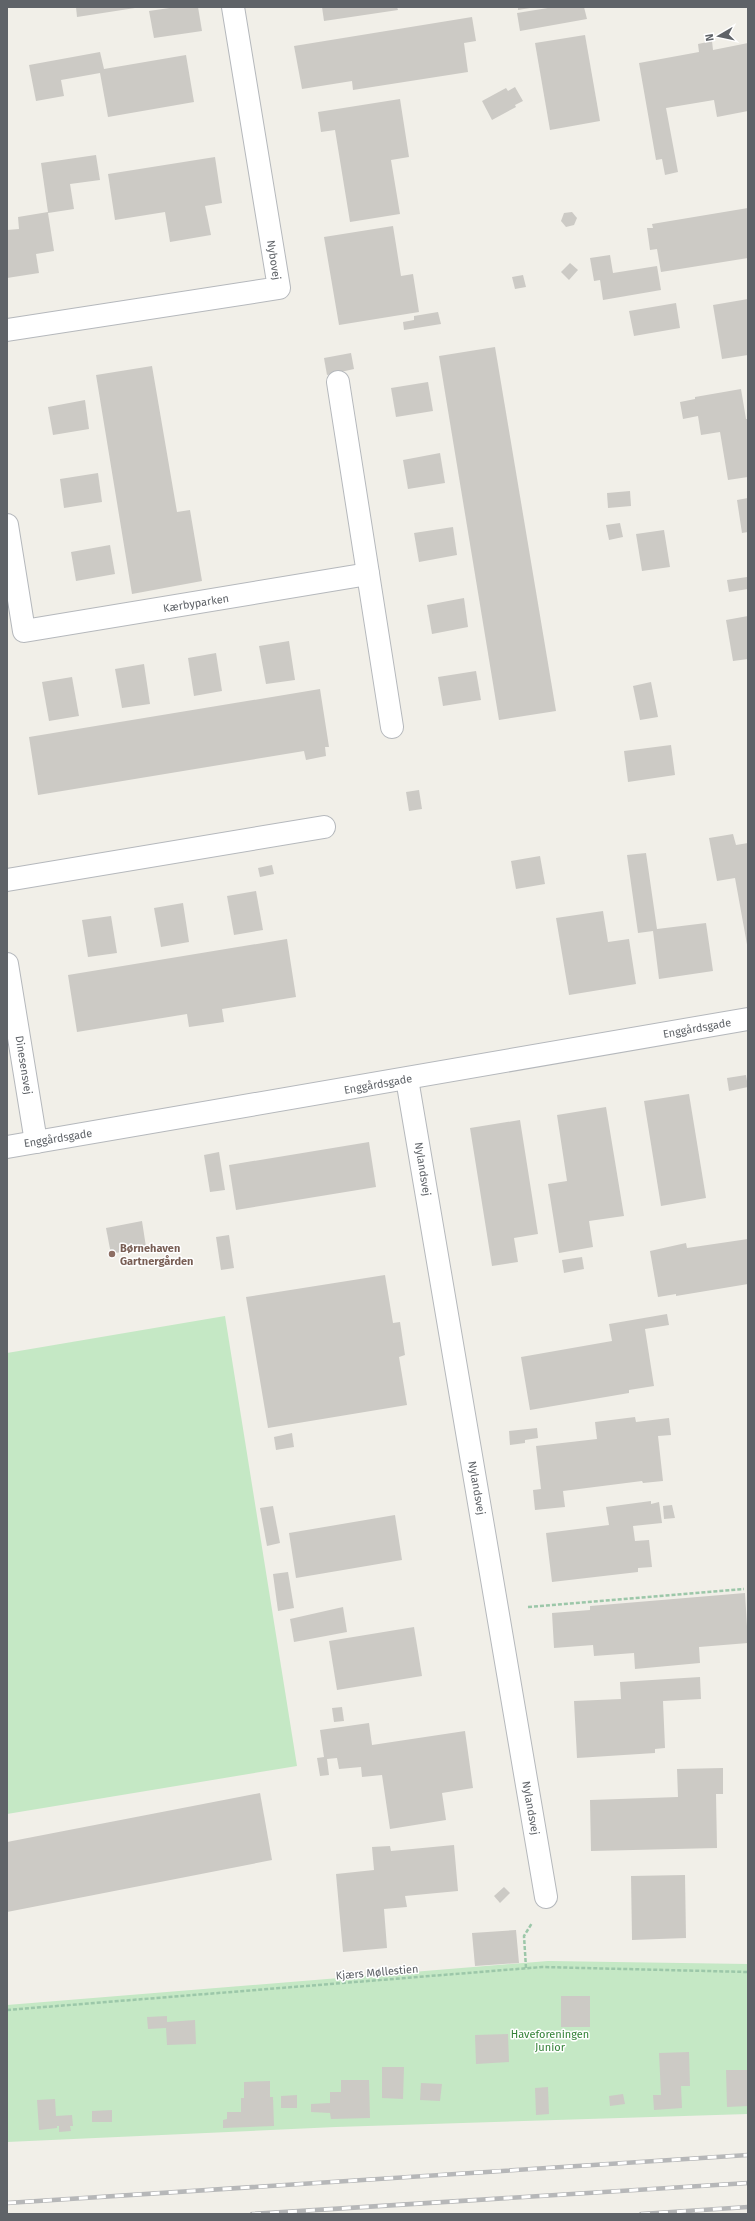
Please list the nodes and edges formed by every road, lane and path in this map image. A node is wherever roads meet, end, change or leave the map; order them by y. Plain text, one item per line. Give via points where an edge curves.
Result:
1 (233, 7) edge
2 (7, 330) edge
3 (338, 382) dead end
4 (7, 525) edge
5 (368, 574) junction
6 (16, 633) edge
7 (392, 728) dead end
8 (324, 827) dead end
9 (7, 880) edge
10 (7, 964) edge
11 (748, 1019) edge
12 (407, 1079) junction
13 (36, 1142) junction
14 (7, 1147) edge
15 (744, 1589) dead end
16 (498, 1609) junction
17 (546, 1898) dead end
18 (524, 1936) dead end
19 (526, 1968) junction
20 (748, 1972) edge
21 (7, 2010) edge

1 - 2 street, Nybovej via 279,288
3 - 5 street
4 - 6 street, Kærbyparken
5 - 6 street, Kærbyparken
5 - 7 street
8 - 9 street
10 - 13 street, Dinesensvej
11 - 12 street, Enggårdsgade
12 - 13 street, Enggårdsgade
12 - 16 street, Nylandsvej
13 - 14 street, Enggårdsgade
15 - 16 path
16 - 17 street, Nylandsvej
18 - 19 path
19 - 20 path, Kjærs Møllestien
19 - 21 path, Kjærs Møllestien

